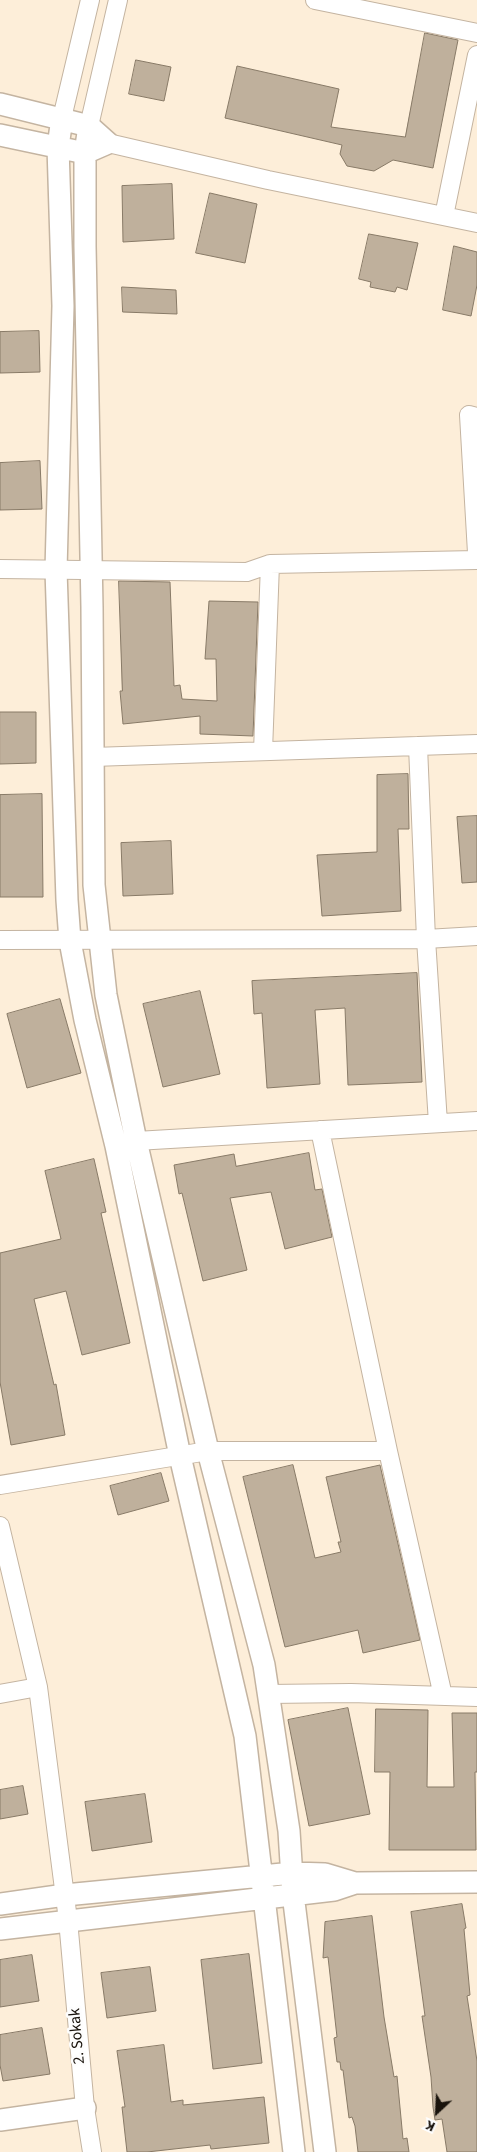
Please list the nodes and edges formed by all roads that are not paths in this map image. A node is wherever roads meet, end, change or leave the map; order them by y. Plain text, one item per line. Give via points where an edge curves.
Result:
1 (90, 0) edge
2 (118, 0) edge
3 (315, 0) edge
4 (477, 33) edge
5 (477, 54) edge
6 (0, 104) edge
7 (62, 118) junction
8 (89, 126) junction
9 (0, 135) edge
10 (108, 143) junction
11 (58, 147) junction
12 (85, 153) junction
13 (444, 216) junction
14 (477, 223) edge
15 (477, 417) edge
16 (477, 553) edge
17 (477, 560) edge
18 (270, 564) junction
19 (0, 569) edge
20 (56, 570) junction
21 (91, 570) junction
22 (477, 744) edge
23 (418, 746) junction
24 (263, 751) junction
25 (93, 757) junction
26 (477, 936) edge
27 (100, 939) junction
28 (426, 939) junction
29 (0, 940) edge
30 (70, 941) junction
31 (477, 1121) edge
32 (438, 1122) junction
33 (320, 1130) junction
34 (136, 1141) junction
35 (208, 1451) junction
36 (388, 1452) junction
37 (180, 1456) junction
38 (0, 1485) edge
39 (0, 1526) edge
40 (38, 1686) junction
41 (0, 1694) edge
42 (268, 1694) junction
43 (444, 1696) junction
44 (477, 1697) edge
45 (262, 1876) junction
46 (477, 1882) edge
47 (293, 1884) junction
48 (65, 1895) junction
49 (263, 1898) junction
50 (0, 1904) edge
51 (68, 1920) junction
52 (0, 1929) edge
53 (85, 2108) junction
54 (0, 2120) edge
55 (92, 2152) edge
56 (294, 2152) edge
57 (325, 2152) edge

1 - 7 street
2 - 8 street
3 - 4 street
5 - 13 street
6 - 7 street
7 - 8 street
7 - 11 street
8 - 10 street
8 - 12 street
9 - 11 street
10 - 12 street
10 - 13 street
11 - 12 street
11 - 20 street via 63,306
12 - 21 street
13 - 14 street
15 - 16 street via 468,416
17 - 18 street
18 - 21 street via 247,572
18 - 24 street
19 - 20 street
20 - 21 street
20 - 30 street
21 - 25 street
22 - 23 street
23 - 24 street
23 - 28 street
24 - 25 street
25 - 27 street via 94,886
26 - 28 street
27 - 28 street
27 - 30 street
27 - 34 street via 106,996
28 - 32 street
29 - 30 street
30 - 37 street
31 - 32 street
32 - 33 street
33 - 34 street
33 - 36 street
34 - 35 street
35 - 36 street
35 - 37 street
35 - 42 street via 264,1665
36 - 43 street
37 - 38 street
37 - 45 street via 245,1736
39 - 40 street, 2. Sokak
40 - 41 street
40 - 48 street, 2. Sokak
42 - 43 street
42 - 47 street via 289,1831
43 - 44 street
45 - 47 street
45 - 48 street
45 - 49 street
46 - 47 street via 355,1882 334,1890
47 - 49 street
47 - 57 street
48 - 50 street
48 - 51 street, 2. Sokak
49 - 51 street
49 - 56 street
51 - 52 street
51 - 53 street, 2. Sokak
53 - 54 street
53 - 55 street, 2. Sokak

